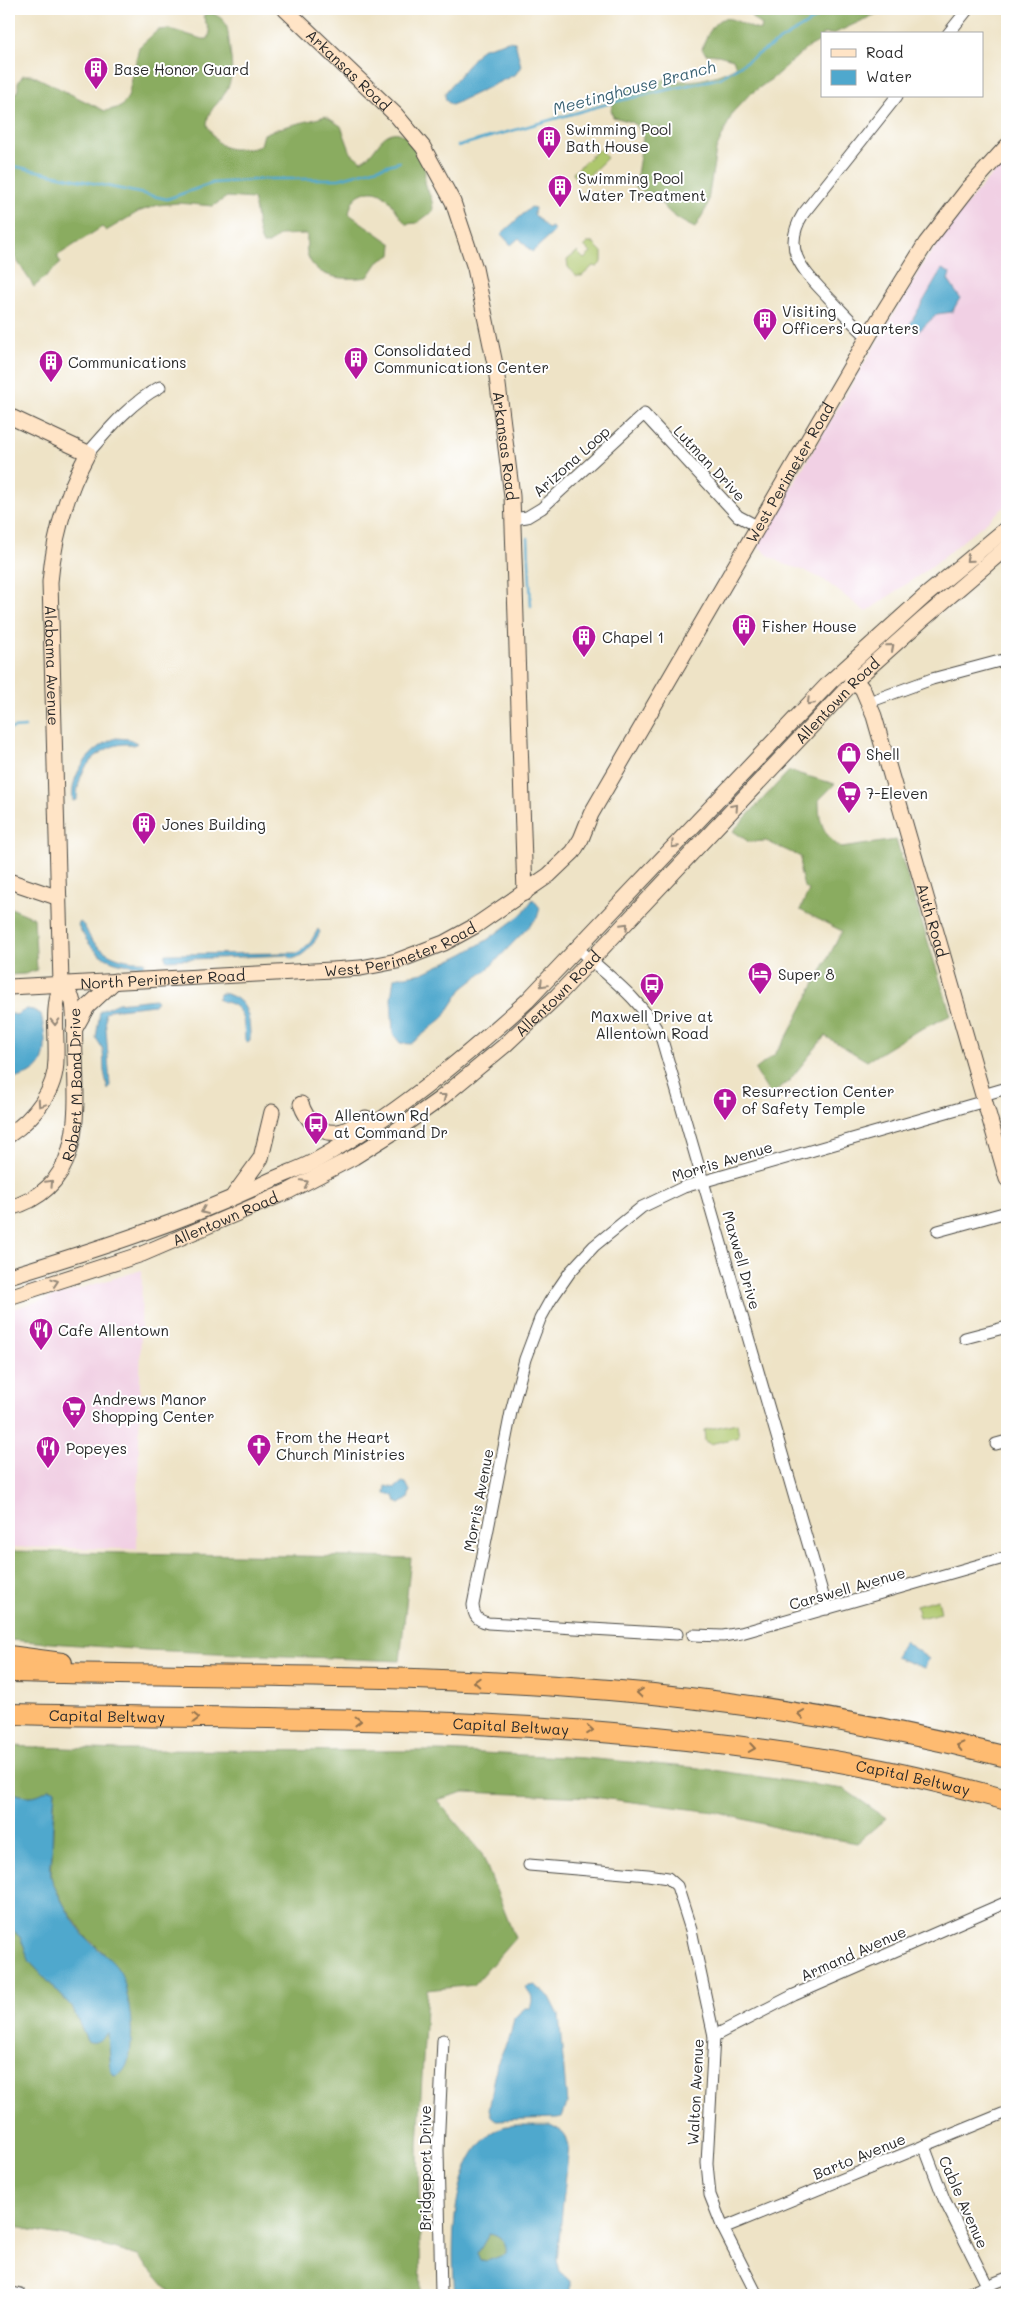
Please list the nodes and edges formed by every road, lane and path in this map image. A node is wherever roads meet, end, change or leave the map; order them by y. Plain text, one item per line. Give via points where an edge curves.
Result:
1 (285, 9) edge
2 (968, 9) edge
3 (950, 32) edge
4 (896, 98) edge
5 (1007, 146) edge
6 (868, 337) junction
7 (160, 387) dead end
8 (644, 414) joint
9 (9, 416) edge
10 (88, 453) junction
11 (513, 519) junction
12 (757, 526) junction
13 (1007, 528) edge
14 (1007, 547) edge
15 (1006, 662) edge
16 (850, 674) junction
17 (869, 702) junction
18 (9, 880) edge
19 (525, 893) junction
20 (59, 898) junction
21 (577, 948) junction
22 (591, 961) junction
23 (264, 974) joint
24 (115, 981) junction
25 (61, 984) junction
26 (9, 987) edge
27 (74, 1030) junction
28 (430, 1082) junction
29 (1007, 1088) edge
30 (984, 1098) junction
31 (301, 1104) dead end
32 (272, 1112) dead end
33 (9, 1135) edge
34 (1007, 1179) edge
35 (703, 1180) junction
36 (231, 1199) junction
37 (9, 1208) edge
38 (1007, 1212) edge
39 (938, 1231) dead end
40 (9, 1276) edge
41 (9, 1297) edge
42 (1007, 1327) edge
43 (965, 1338) dead end
44 (1007, 1557) edge
45 (827, 1609) junction
46 (677, 1634) dead end
47 (693, 1635) dead end
48 (9, 1656) edge
49 (9, 1672) edge
50 (115, 1675) junction
51 (9, 1714) edge
52 (60, 1716) junction
53 (9, 1725) edge
54 (1007, 1757) edge
55 (1007, 1800) edge
56 (529, 1865) dead end
57 (1007, 1902) edge
58 (714, 2036) junction
59 (443, 2040) dead end
60 (1007, 2112) edge
61 (924, 2146) junction
62 (722, 2228) junction
63 (1007, 2278) edge
64 (990, 2291) edge
65 (9, 2292) edge
66 (21, 2295) edge
67 (441, 2295) edge
68 (757, 2295) edge
69 (964, 2295) edge

1 - 11 street, Arkansas Road via 401,120 432,161 452,202 469,245 486,316 499,387
2 - 3 street
4 - 6 street via 803,214 794,232 795,249 802,270
5 - 6 street, West Perimeter Road via 968,188 926,244
6 - 12 street, West Perimeter Road
7 - 10 street, Alabama Avenue via 147,394 113,424
8 - 11 street, Arizona Loop via 537,512
8 - 12 street, Lutman Drive via 738,516
9 - 10 street
10 - 20 street, Alabama Avenue via 61,516 50,582
11 - 19 street, Arkansas Road
12 - 19 street, West Perimeter Road via 592,814 580,824
13 -> 16 street, Allentown Road via 925,596
16 -> 14 street, Allentown Road via 922,620
15 - 17 street via 986,664 932,679
16 - 17 street, Auth Road
16 -> 21 street, Allentown Road via 729,787
22 -> 16 street, Allentown Road via 689,859
17 - 30 street, Auth Road
18 - 20 street
19 - 23 street, West Perimeter Road via 444,943 397,961 361,968
20 - 25 street, Alabama Avenue
21 - 22 street, Maxwell Drive
21 -> 28 street, Allentown Road via 513,1013
22 - 35 street, Maxwell Drive via 634,1000 658,1031
41 -> 22 street, Allentown Road via 164,1246 289,1192 354,1157 394,1132 478,1070
23 - 24 street, North Perimeter Road
24 - 25 street, North Perimeter Road
24 - 27 street via 87,1007
25 - 26 street
25 - 27 street, Robert M Bond Drive via 72,1000
25 -> 33 street, Robert M Bond Drive via 55,1001 56,1062 52,1081 31,1117
37 -> 27 street, Robert M Bond Drive via 30,1200 42,1191 54,1180 70,1153 77,1107
28 - 31 street via 338,1132 319,1129 305,1115
28 - 36 street, Allentown Road via 370,1127 311,1163
29 - 30 street, Morris Avenue
30 - 34 street, Auth Road
30 - 35 street, Morris Avenue
32 - 36 street via 261,1158
35 - 45 street, Maxwell Drive
35 - 46 street, Morris Avenue via 657,1198 610,1231 570,1272 540,1320 510,1412 473,1605 476,1618 488,1623
36 -> 40 street, Allentown Road via 120,1242
38 - 39 street
42 - 43 street
44 - 45 street, Carswell Avenue
45 - 47 street, Carswell Avenue via 728,1636
48 - 50 highway
49 - 50 highway
54 -> 50 highway via 808,1715 610,1690 412,1680
51 - 52 highway, Capital Beltway
52 - 53 highway
52 -> 55 highway, Capital Beltway via 460,1723 605,1731 801,1756
56 - 58 street, Walton Avenue via 648,1875 668,1878 677,1886
57 - 58 street, Armand Avenue via 794,1995
58 - 62 street, Walton Avenue via 707,2163 710,2195
59 - 67 street, Bridgeport Drive via 438,2150
60 - 61 street, Barto Avenue
61 - 62 street, Barto Avenue
61 - 64 street, Cable Avenue via 944,2199
62 - 68 street, Walton Avenue
63 - 64 street
64 - 69 street
65 - 66 street

